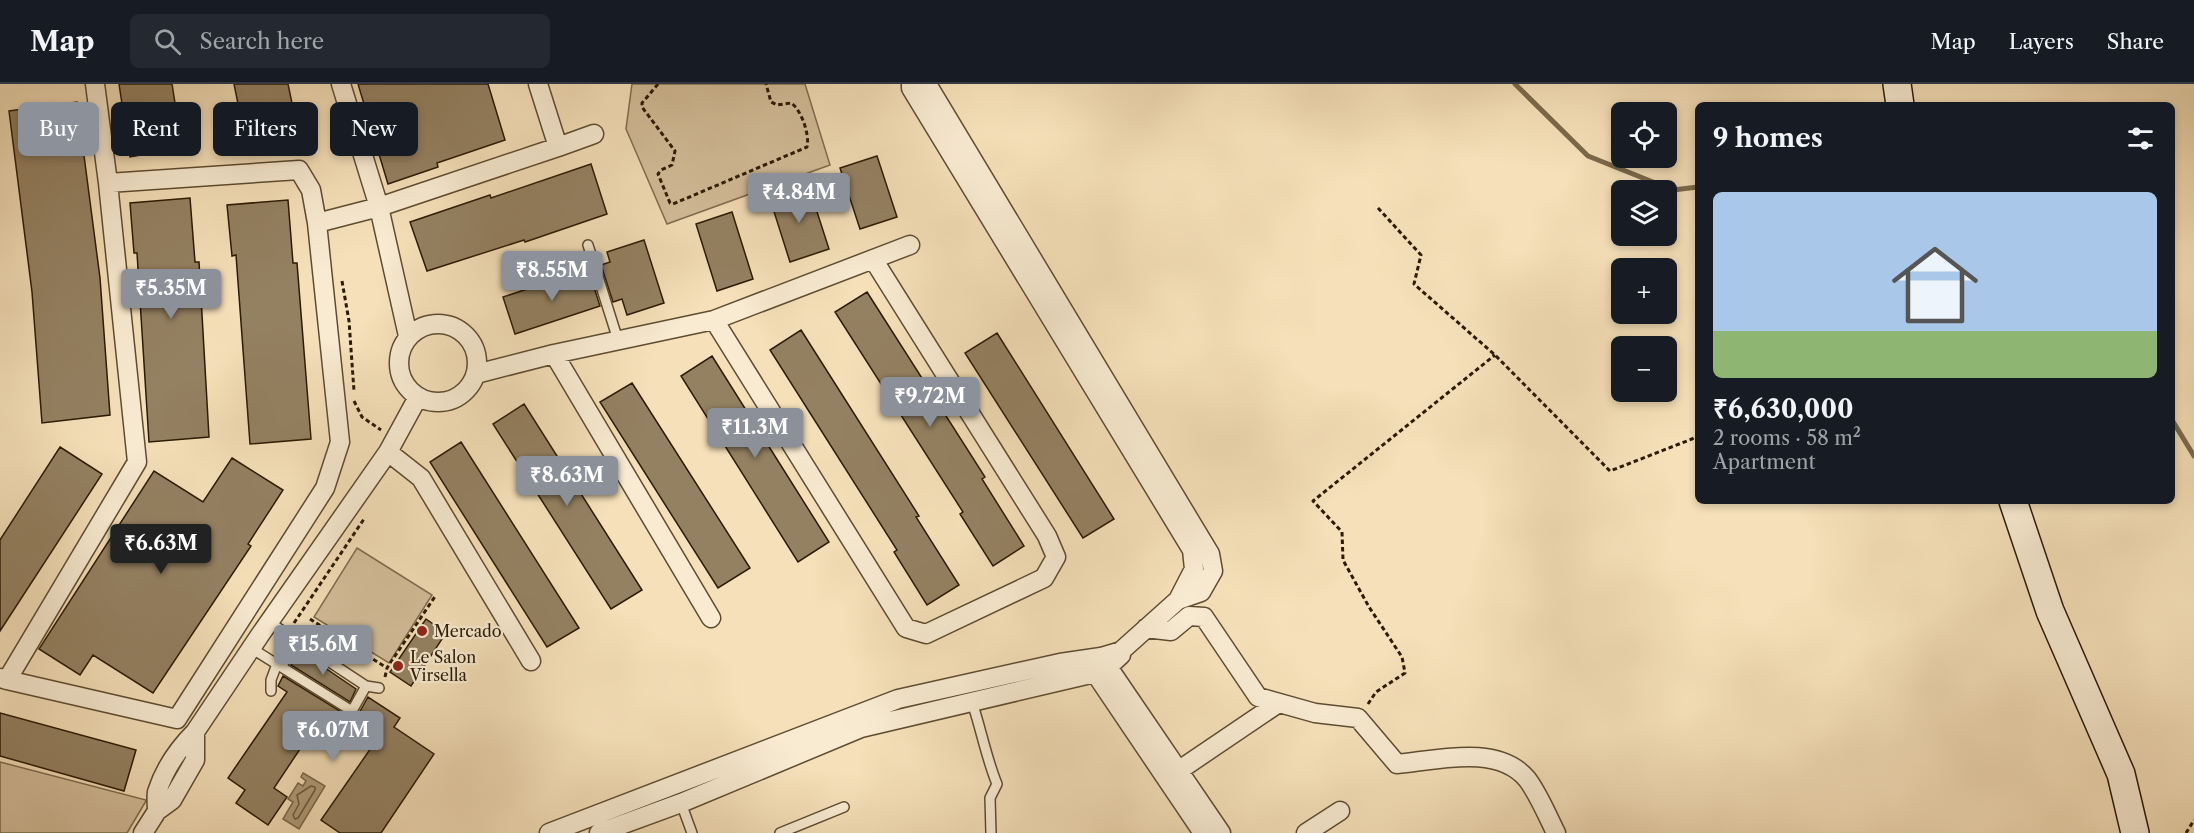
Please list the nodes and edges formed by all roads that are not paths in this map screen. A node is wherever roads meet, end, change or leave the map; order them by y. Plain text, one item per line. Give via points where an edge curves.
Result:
1 (95, 84) edge
2 (341, 84) edge
3 (538, 84) edge
4 (911, 84) edge
5 (927, 84) edge
6 (1897, 84) edge
7 (1900, 102) edge
8 (594, 134) dead end
9 (558, 147) junction
10 (108, 183) junction
11 (379, 207) junction
12 (317, 224) junction
13 (910, 244) dead end
14 (588, 245) dead end
15 (873, 259) junction
16 (714, 320) junction
17 (408, 336) junction
18 (618, 340) junction
19 (554, 354) junction
20 (476, 374) junction
21 (418, 398) junction
22 (392, 445) junction
23 (2014, 504) edge
24 (1178, 600) junction
25 (711, 618) dead end
26 (269, 622) junction
27 (1146, 628) junction
28 (298, 640) junction
29 (251, 648) junction
30 (1121, 651) junction
31 (531, 661) dead end
32 (279, 666) junction
33 (1102, 670) junction
34 (3, 679) edge
35 (366, 686) junction
36 (379, 688) road end
37 (271, 691) dead end
38 (972, 702) junction
39 (1277, 704) junction
40 (1179, 771) junction
41 (681, 803) junction
42 (844, 807) dead end
43 (1340, 811) dead end
44 (143, 833) edge
45 (549, 833) edge
46 (599, 833) edge
47 (692, 833) edge
48 (780, 833) edge
49 (991, 833) edge
50 (1203, 833) edge
51 (1221, 833) edge
52 (1306, 833) edge
53 (1556, 833) edge
54 (2135, 833) edge

1 - 10 street
2 - 11 street
3 - 9 street
4 - 24 street via 1192,550 1194,569
5 - 24 street via 1210,554 1213,571 1201,592
6 - 7 street
8 - 9 street
9 - 11 street
10 - 12 street via 299,170 311,190
10 - 34 street via 136,462
11 - 12 street
11 - 17 street
12 - 34 street via 340,442 325,488 177,718
13 - 15 street
14 - 18 lane
15 - 16 street
15 - 16 street via 1047,536 1056,557 1044,578 926,634 906,628
16 - 18 street
17 - 20 street via 423,326 440,323 457,328 470,340 477,356
17 - 21 street via 400,352 399,369 405,386
18 - 19 street
19 - 20 street
19 - 25 street
20 - 21 street via 467,389 453,399 435,402
21 - 22 street
22 - 26 street
22 - 31 street via 421,478
23 - 54 street via 2050,611 2121,774
24 - 27 street
26 - 28 lane
26 - 29 street
27 - 30 street
27 - 39 street via 1171,631 1189,616 1204,616 1258,697
28 - 32 lane
28 - 35 lane
29 - 32 lane
29 - 44 street via 195,732 195,760 172,800 156,811
30 - 33 street
30 - 45 street via 898,699
32 - 35 lane via 352,711
32 - 37 lane via 271,680
33 - 38 street
33 - 40 street
33 - 50 street
35 - 36 lane
38 - 41 street via 861,728
38 - 49 lane via 997,784 990,798
39 - 40 street
39 - 53 street via 1358,718 1397,764 1487,757 1508,763 1527,780
40 - 51 street
41 - 46 street
41 - 47 lane
42 - 48 lane
43 - 52 street

